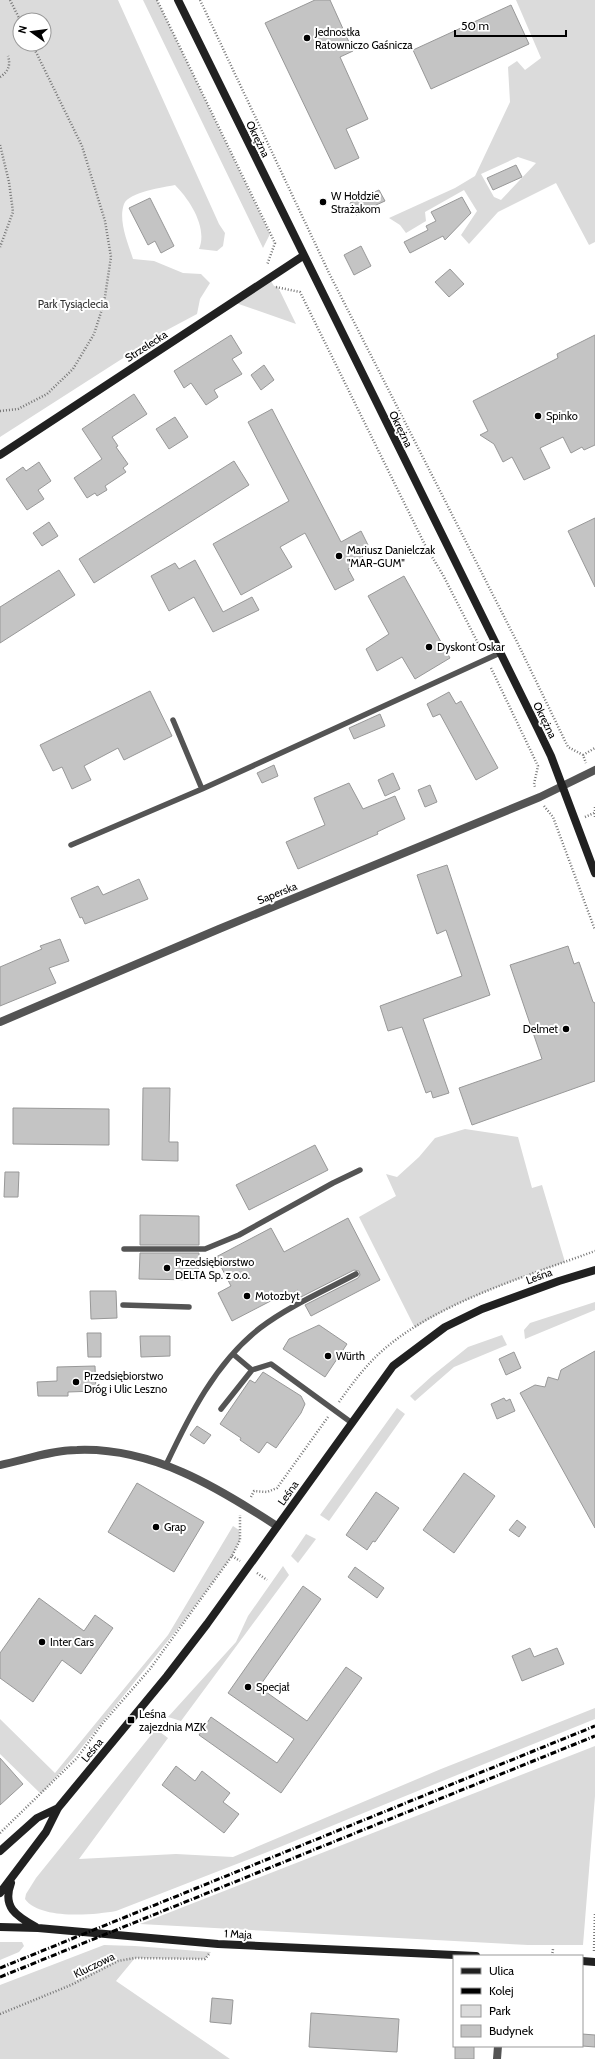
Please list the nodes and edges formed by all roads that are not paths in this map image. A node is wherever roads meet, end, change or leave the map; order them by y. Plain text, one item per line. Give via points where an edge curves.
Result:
1 (178, 0) edge
2 (303, 256) junction
3 (0, 455) edge
4 (500, 653) junction
5 (173, 720) dead end
6 (593, 771) edge
7 (563, 787) junction
8 (202, 789) junction
9 (71, 845) dead end
10 (595, 873) edge
11 (0, 1022) edge
12 (360, 1170) dead end
13 (124, 1248) dead end
14 (595, 1270) edge
15 (356, 1274) dead end
16 (123, 1305) dead end
17 (189, 1307) dead end
18 (233, 1354) junction
19 (252, 1370) junction
20 (221, 1409) dead end
21 (352, 1422) junction
22 (0, 1465) edge
23 (166, 1465) junction
24 (278, 1526) junction
25 (58, 1808) junction
26 (0, 1851) edge
27 (14, 1873) junction
28 (0, 1893) edge
29 (0, 1926) edge
30 (38, 1928) junction
31 (454, 1955) edge
32 (583, 1961) edge
33 (594, 1962) edge
34 (498, 2047) edge
35 (497, 2059) edge

1 - 2 street, Okrężna
2 - 3 street, Strzelecka
2 - 4 street, Okrężna
4 - 7 street, Okrężna via 548,749
4 - 8 lane
5 - 8 lane
6 - 7 street, Saperska
7 - 10 street, Okrężna
7 - 11 street, Saperska
8 - 9 lane
12 - 13 lane via 239,1235 205,1249
14 - 21 street, Leśna via 501,1302 445,1327 393,1366
15 - 18 lane via 305,1300 260,1328
16 - 17 lane
18 - 19 lane
18 - 23 lane via 205,1392
19 - 20 lane
19 - 21 lane via 271,1364
21 - 24 street, Leśna
22 - 23 street via 76,1450 118,1452
23 - 24 street via 226,1493
24 - 25 street, Leśna via 167,1676
25 - 26 street via 37,1818
25 - 27 street via 46,1832
27 - 28 street
27 - 30 street via 7,1893 10,1906 19,1918
29 - 30 street, 1 Maja
30 - 31 street, 1 Maja via 218,1944
32 - 33 street
34 - 35 street

